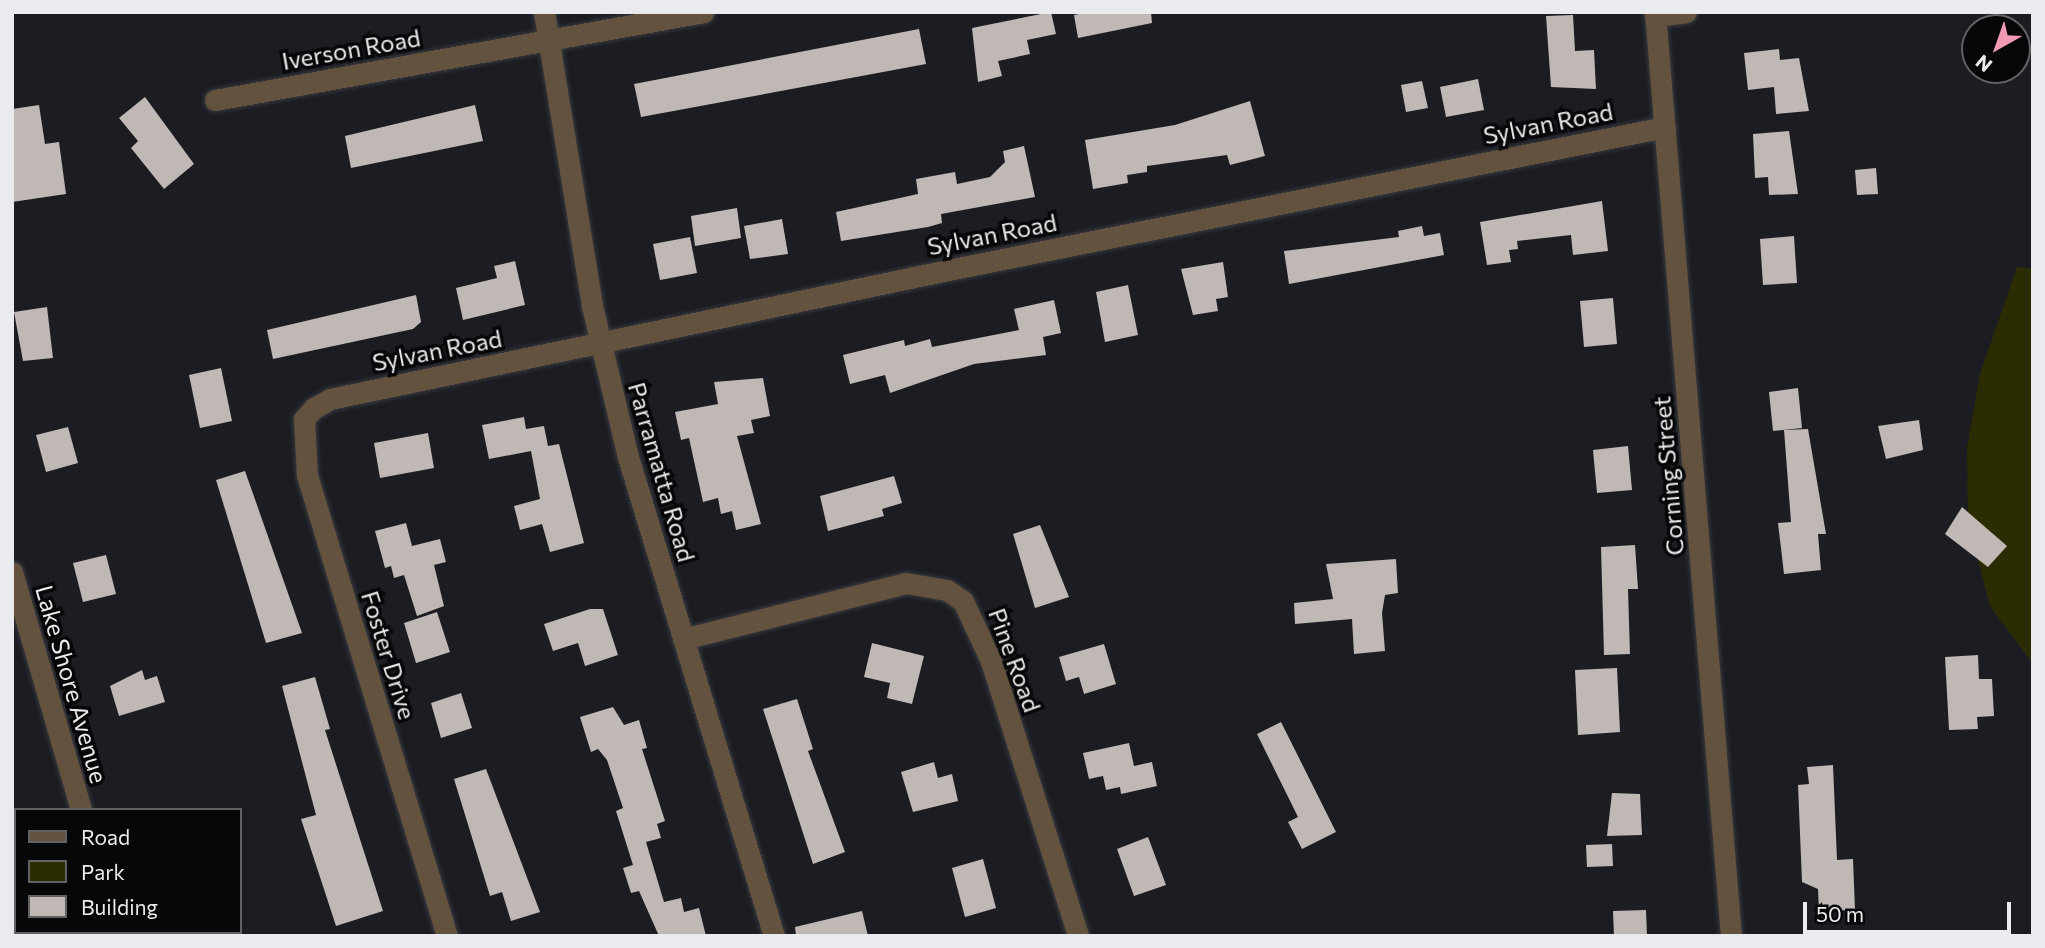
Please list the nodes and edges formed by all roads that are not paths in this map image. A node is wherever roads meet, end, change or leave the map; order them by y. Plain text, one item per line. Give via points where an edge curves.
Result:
1 (544, 12) edge
2 (703, 12) edge
3 (1686, 12) edge
4 (1655, 14) edge
5 (548, 40) junction
6 (215, 100) dead end
7 (1665, 127) junction
8 (601, 344) junction
9 (330, 399) joint
10 (12, 572) edge
11 (683, 639) junction
12 (80, 808) edge
13 (447, 936) edge
14 (774, 936) edge
15 (1078, 936) edge
16 (1731, 936) edge

1 - 5 street, Parramatta Road
2 - 5 street, Iverson Road
3 - 4 street
4 - 7 street, Corning Street
5 - 6 street, Iverson Road
5 - 8 street, Parramatta Road
7 - 8 street, Sylvan Road
7 - 16 street, Corning Street
8 - 9 street, Sylvan Road
8 - 11 street, Parramatta Road
9 - 13 street, Foster Drive via 304,419 307,475
10 - 12 street, Lake Shore Avenue
11 - 14 street, Parramatta Road
11 - 15 street, Pine Road via 905,583 947,590 963,601 991,661

